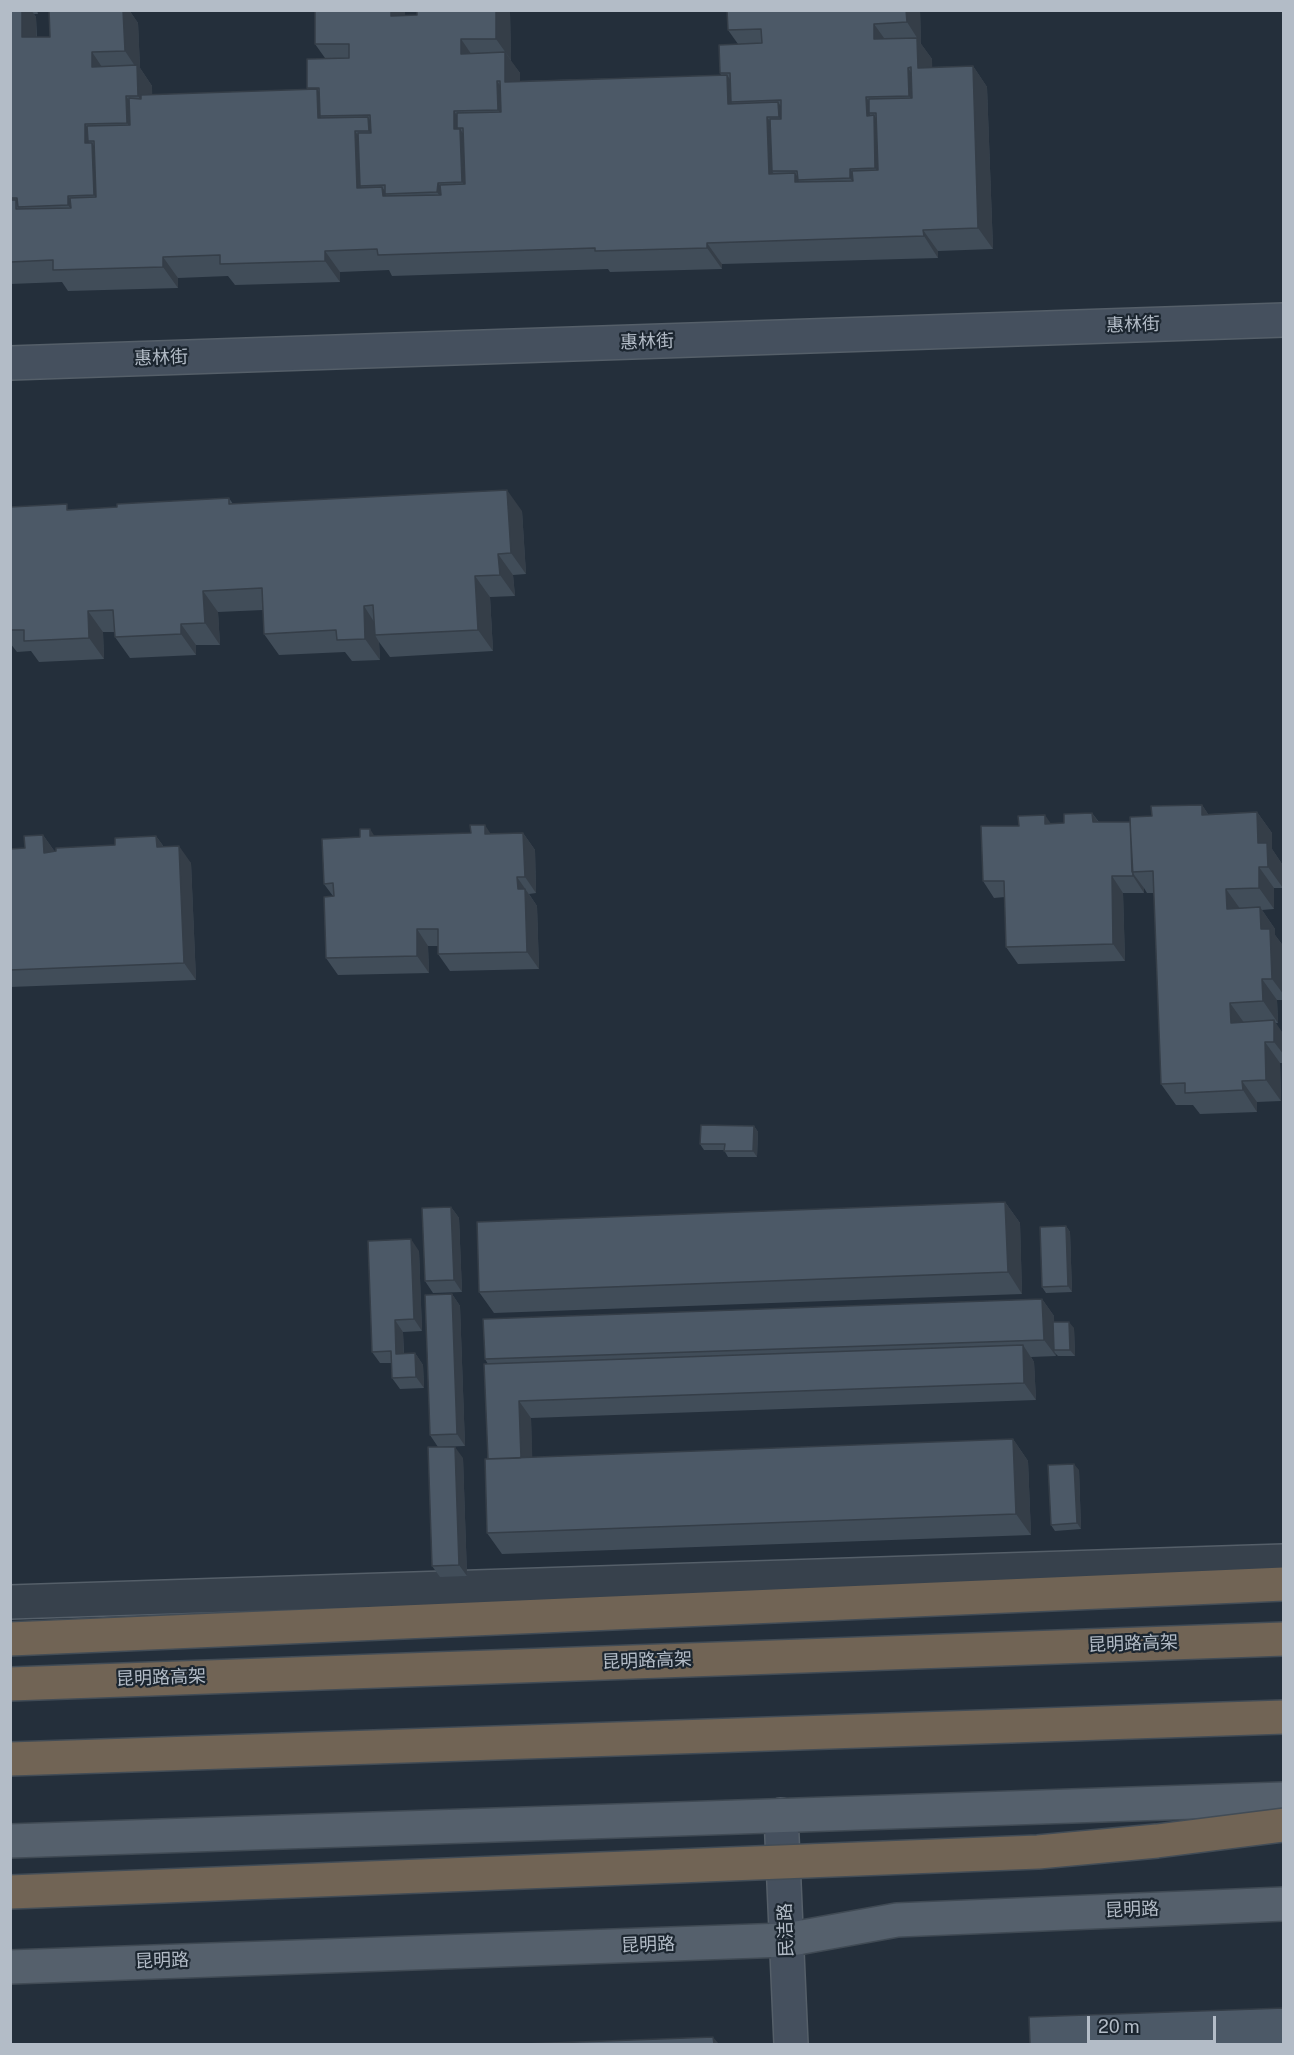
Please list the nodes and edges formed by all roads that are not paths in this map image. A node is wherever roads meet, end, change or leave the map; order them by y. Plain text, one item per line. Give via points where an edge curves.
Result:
1 (1284, 320) edge
2 (10, 363) edge
3 (1284, 1562) edge
4 (1284, 1584) edge
5 (10, 1602) edge
6 (10, 1639) edge
7 (1284, 1639) edge
8 (10, 1684) edge
9 (1284, 1717) edge
10 (10, 1759) edge
11 (1284, 1799) edge
12 (781, 1815) junction
13 (1284, 1825) edge
14 (10, 1841) edge
15 (10, 1892) edge
16 (1284, 1904) edge
17 (786, 1940) junction
18 (10, 1967) edge
19 (791, 2044) edge

1 - 2 street, 惠林街
3 - 5 street
4 - 6 highway
7 - 8 highway, 昆明路高架
9 - 10 highway
11 - 12 main road
12 - 14 main road
12 - 17 street, 民洁路
13 - 15 highway, bridge via 1038,1852
16 - 17 main road, 昆明路 via 897,1920
17 - 18 main road, 昆明路
17 - 19 street, 民洁路

